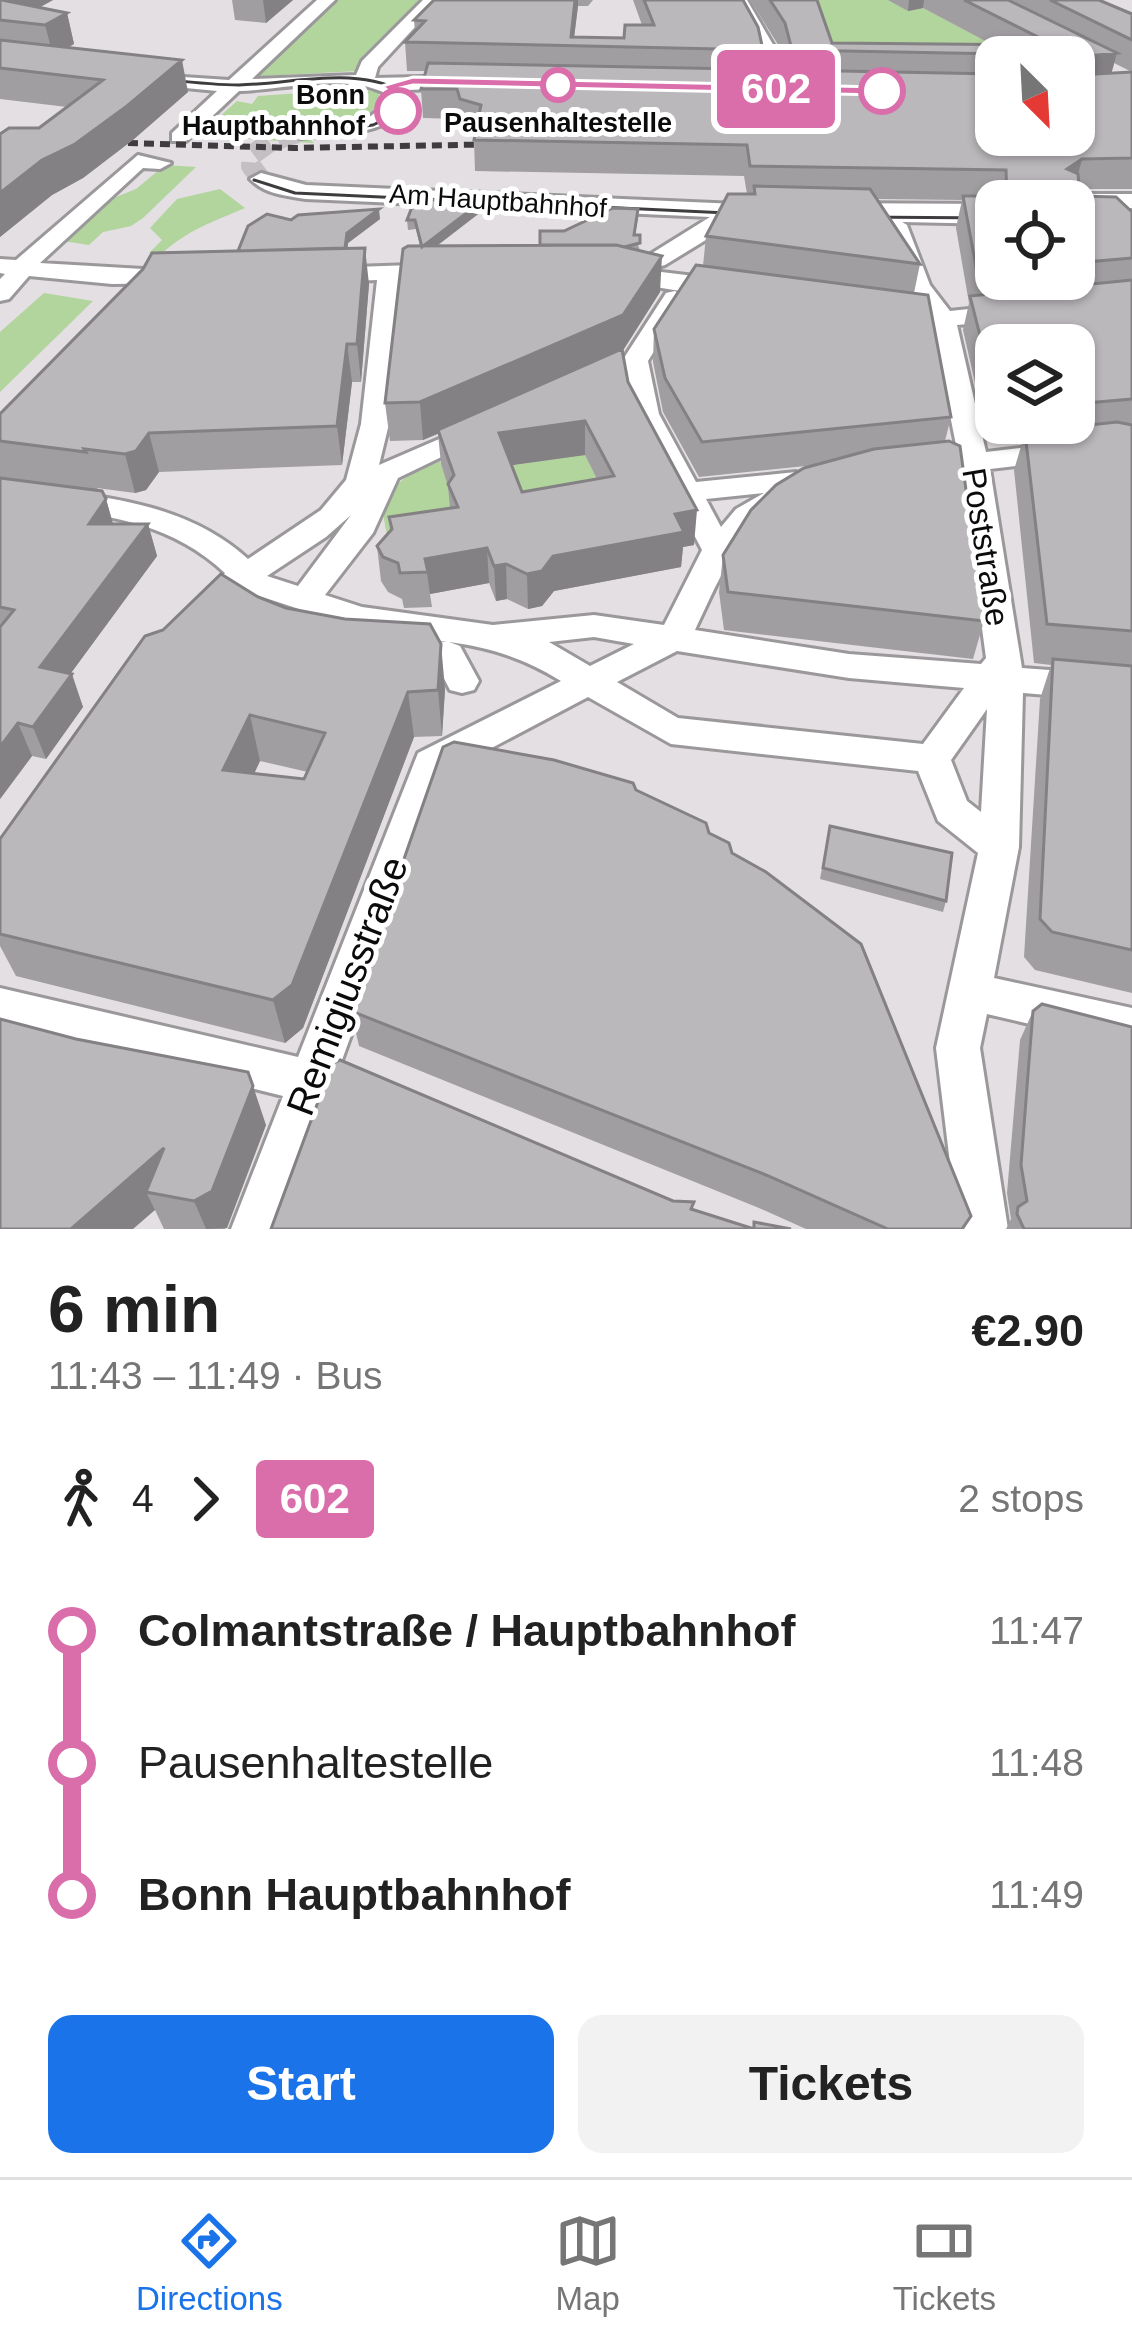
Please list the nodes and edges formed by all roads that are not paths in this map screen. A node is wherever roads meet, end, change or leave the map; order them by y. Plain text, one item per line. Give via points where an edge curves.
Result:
1 (327, 0) edge
2 (433, 0) edge
3 (739, 0) edge
4 (118, 75) edge
5 (364, 81) junction
6 (477, 82) edge
7 (233, 86) junction
8 (389, 86) junction
9 (779, 89) edge
10 (301, 132) tunnel mouth
11 (179, 136) dead end
12 (160, 163) dead end
13 (261, 179) dead end
14 (1095, 206) edge
15 (759, 211) junction
16 (975, 214) edge
17 (1125, 214) edge
18 (901, 230) edge
19 (13, 267) edge
20 (461, 269) edge
21 (390, 273) junction
22 (296, 276) edge
23 (211, 278) edge
24 (685, 281) junction
25 (755, 292) edge
26 (0, 294) edge
27 (933, 300) junction
28 (872, 309) edge
29 (1033, 310) edge
30 (635, 362) junction
31 (604, 376) edge
32 (496, 424) edge
33 (1132, 444) edge
34 (974, 462) junction
35 (920, 467) edge
36 (374, 476) junction
37 (0, 492) edge
38 (687, 492) junction
39 (710, 562) junction
40 (255, 580) junction
41 (304, 600) junction
42 (207, 603) edge
43 (284, 629) edge
44 (493, 637) junction
45 (675, 638) junction
46 (352, 649) edge
47 (1000, 671) junction
48 (462, 681) dead end
49 (587, 682) junction
50 (1132, 689) edge
51 (932, 759) junction
52 (999, 848) junction
53 (972, 992) junction
54 (0, 1007) edge
55 (1132, 1028) edge
56 (330, 1070) junction
57 (983, 1224) edge
58 (256, 1229) edge

1 - 7 street
2 - 5 street via 369,65
3 - 9 street
4 - 7 street
5 - 7 street
5 - 8 street
6 - 8 street
7 - 11 street
8 - 10 street via 405,98 388,117
12 - 19 street via 138,161
13 - 15 street, Am Hauptbahnhof via 307,191
14 - 17 street
15 - 16 street, Am Hauptbahnhof
15 - 24 street, Am Hauptbahnhof via 657,260 609,269
18 - 27 street, Poststraße
19 - 23 street
19 - 26 street
20 - 21 street
21 - 22 street
21 - 36 street via 375,424 367,437
24 - 25 street
24 - 30 street
27 - 28 street
27 - 29 street
27 - 34 street, Poststraße
30 - 31 street
30 - 38 street via 645,414
32 - 36 street
33 - 34 street
34 - 35 street
34 - 47 street, Poststraße
36 - 40 street
36 - 41 street via 358,533
37 - 40 street via 161,517
38 - 39 street
38 - 39 street via 826,478 747,516
39 - 45 street
40 - 41 street
40 - 42 street
40 - 43 street via 238,604
41 - 44 street via 360,618
44 - 45 street via 594,626
44 - 49 street via 538,651
45 - 47 street via 784,658
45 - 49 street
46 - 48 street via 448,654
47 - 50 street
47 - 51 street
47 - 52 street, Poststraße
49 - 51 street via 671,731
49 - 56 street, Remigiusstraße via 440,759
51 - 52 street via 951,810
52 - 53 street, Poststraße
53 - 55 street
53 - 57 street, Poststraße via 958,1048
54 - 56 street
56 - 58 street, Remigiusstraße

